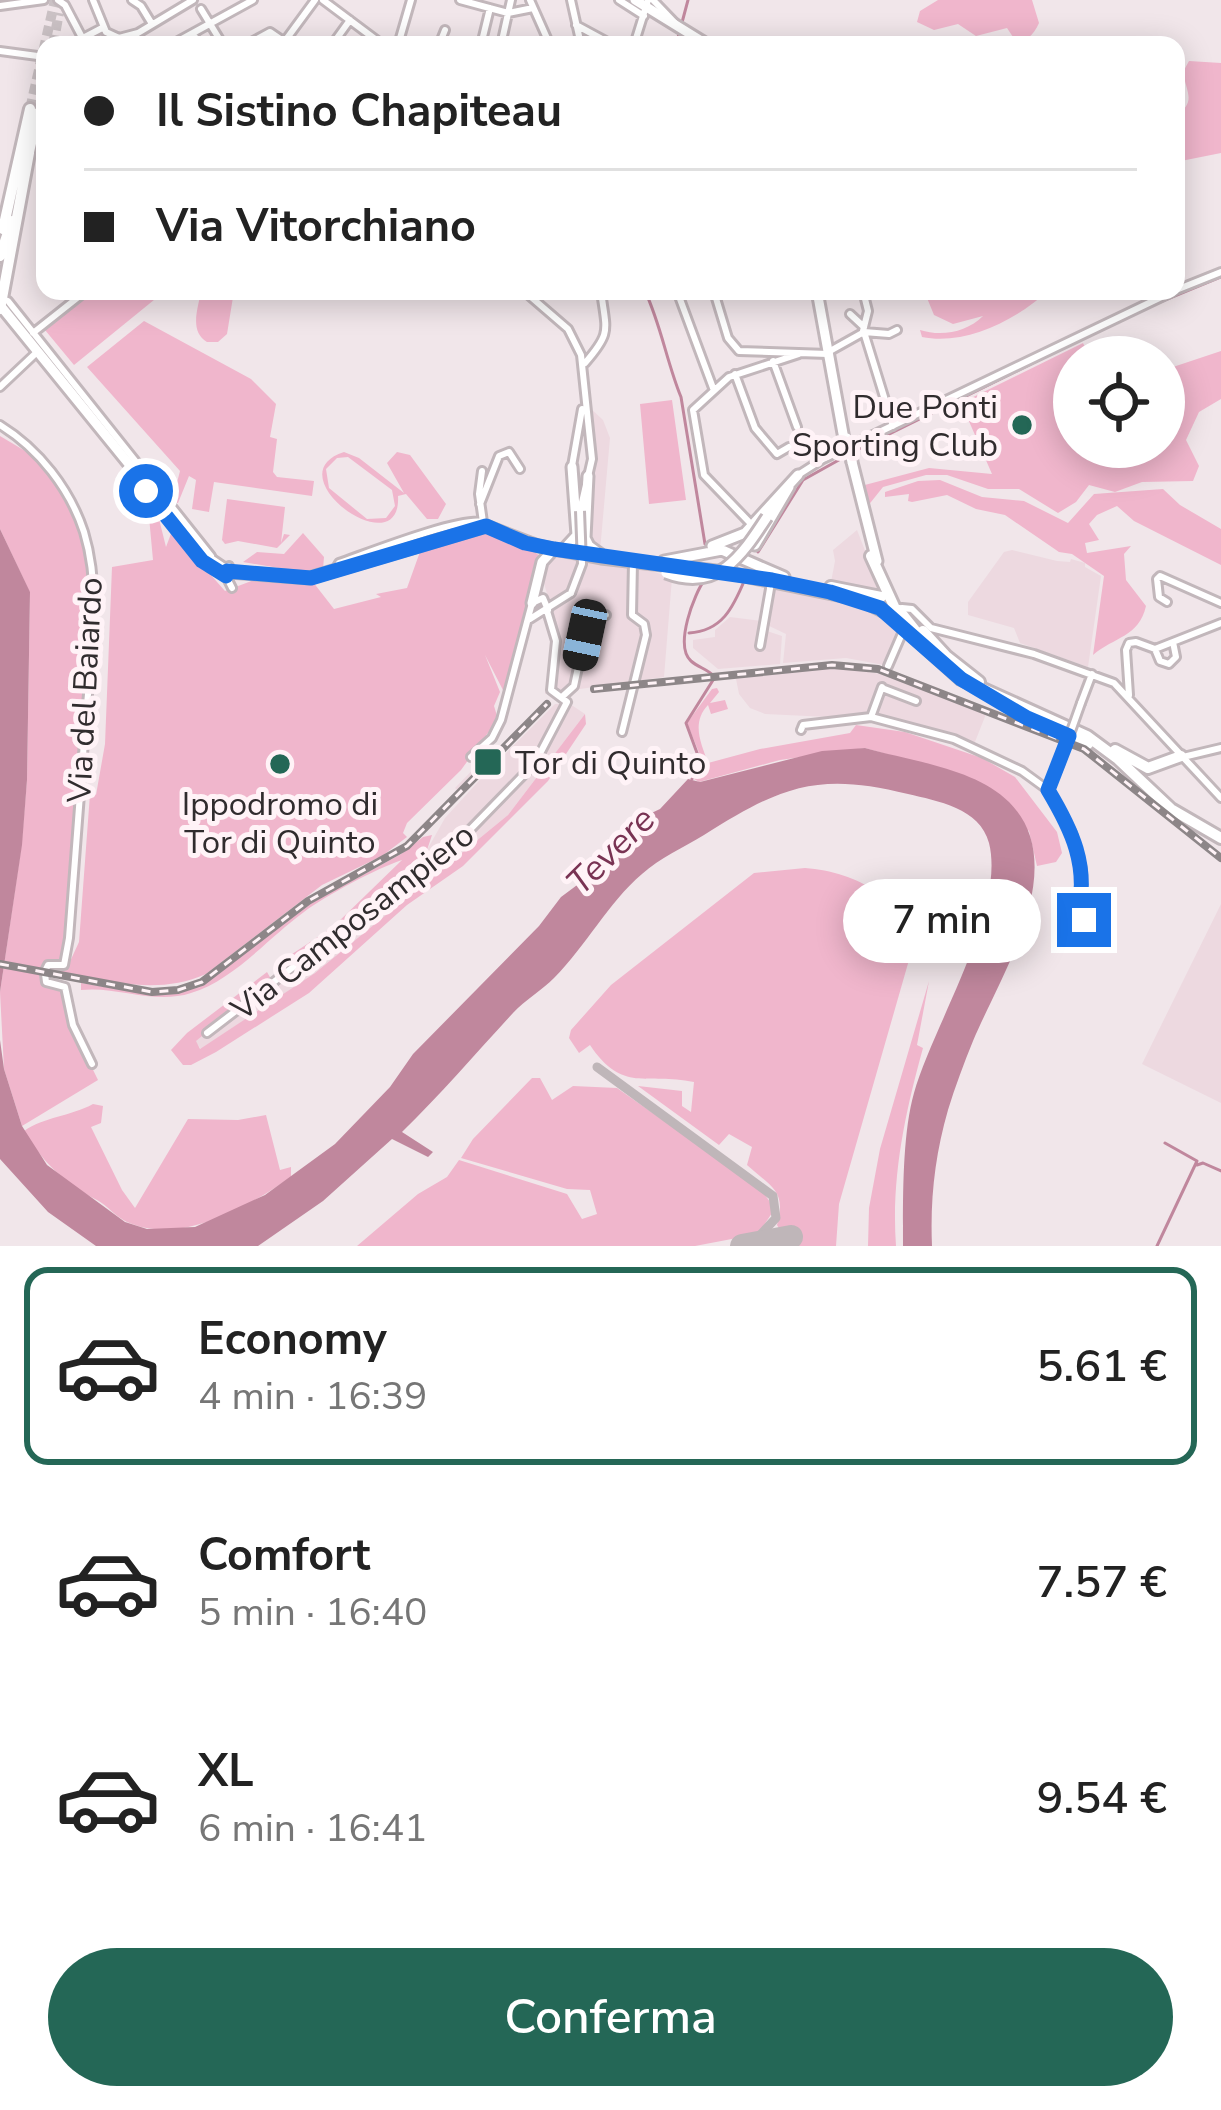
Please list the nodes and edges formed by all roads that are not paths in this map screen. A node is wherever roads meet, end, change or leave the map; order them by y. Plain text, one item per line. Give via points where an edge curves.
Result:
1 (44, 0) edge
2 (59, 0) edge
3 (92, 0) edge
4 (131, 0) edge
5 (193, 0) edge
6 (253, 0) edge
7 (319, 0) edge
8 (412, 0) edge
9 (464, 0) edge
10 (511, 0) edge
11 (571, 0) edge
12 (619, 0) edge
13 (23, 1) edge
14 (141, 3) edge
15 (532, 4) edge
16 (645, 5) edge
17 (0, 6) edge
18 (490, 8) junction
19 (200, 9) dead end
20 (508, 14) junction
21 (350, 20) junction
22 (211, 23) junction
23 (152, 24) junction
24 (576, 25) junction
25 (104, 27) junction
26 (445, 30) dead end
27 (544, 30) junction
28 (193, 33) junction
29 (80, 36) edge
30 (92, 36) edge
31 (116, 36) edge
32 (124, 36) edge
33 (188, 36) edge
34 (194, 36) edge
35 (218, 36) edge
36 (292, 36) edge
37 (338, 36) edge
38 (371, 36) edge
39 (401, 36) edge
40 (443, 36) edge
41 (477, 36) edge
42 (503, 36) edge
43 (542, 36) edge
44 (546, 36) edge
45 (578, 36) edge
46 (596, 36) edge
47 (636, 36) edge
48 (692, 36) edge
49 (0, 51) edge
50 (36, 57) edge
51 (26, 128) junction
52 (0, 199) edge
53 (11, 224) junction
54 (5, 240) edge
55 (0, 256) edge
56 (1221, 272) edge
57 (1185, 287) edge
58 (78, 300) edge
59 (534, 300) edge
60 (602, 300) edge
61 (680, 300) edge
62 (716, 300) edge
63 (819, 300) edge
64 (865, 300) edge
65 (1156, 300) edge
66 (3, 310) edge
67 (850, 314) dead end
68 (864, 330) junction
69 (897, 330) dead end
70 (36, 344) junction
71 (829, 353) junction
72 (799, 354) junction
73 (773, 361) junction
74 (583, 365) junction
75 (735, 374) junction
76 (0, 387) edge
77 (713, 388) junction
78 (583, 399) junction
79 (894, 422) junction
80 (0, 425) edge
81 (797, 427) dead end
82 (789, 447) dead end
83 (851, 463) junction
84 (572, 465) junction
85 (520, 469) dead end
86 (590, 470) junction
87 (482, 471) dead end
88 (797, 475) junction
89 (789, 487) junction
90 (480, 504) junction
91 (580, 511) junction
92 (483, 522) junction
93 (752, 525) junction
94 (755, 545) junction
95 (538, 546) junction
96 (560, 548) junction
97 (712, 550) junction
98 (600, 554) junction
99 (872, 556) joint
100 (688, 557) junction
101 (747, 560) junction
102 (542, 562) junction
103 (633, 562) junction
104 (648, 563) junction
105 (706, 569) junction
106 (336, 570) junction
107 (739, 574) junction
108 (228, 576) junction
109 (772, 580) junction
110 (798, 581) junction
111 (831, 587) joint
112 (221, 589) dead end
113 (881, 597) dead end
114 (862, 600) joint
115 (1167, 602) dead end
116 (1221, 603) edge
117 (541, 607) junction
118 (904, 611) junction
119 (606, 615) dead end
120 (1221, 623) edge
121 (904, 629) junction
122 (918, 642) junction
123 (1173, 642) junction
124 (760, 646) dead end
125 (1155, 650) junction
126 (888, 666) dead end
127 (1092, 674) junction
128 (1129, 695) junction
129 (563, 696) junction
130 (999, 696) junction
131 (916, 701) dead end
132 (871, 717) junction
133 (801, 730) dead end
134 (622, 731) dead end
135 (1069, 736) junction
136 (1221, 748) edge
137 (1115, 749) junction
138 (1182, 756) junction
139 (471, 757) dead end
140 (1048, 790) junction
141 (1155, 795) junction
142 (1221, 798) edge
143 (1221, 835) edge
144 (1079, 918) dead end
145 (208, 1033) dead end
146 (92, 1064) dead end

1 - 13 street
2 - 29 street
3 - 25 street
4 - 14 street
5 - 23 street
6 - 22 street
7 - 21 street
7 - 36 street
8 - 39 street
9 - 18 street
10 - 20 street
11 - 24 street
12 - 16 street
13 - 17 street
14 - 23 street
15 - 20 street
15 - 27 street
16 - 47 street
16 - 48 main road
18 - 20 street
18 - 41 street
19 - 22 street
20 - 42 street
21 - 37 street
21 - 38 street
22 - 28 street
22 - 35 street
23 - 32 street
24 - 45 street
24 - 46 street
25 - 30 street
25 - 31 street
26 - 40 street
27 - 43 street
27 - 44 street
28 - 33 street
28 - 34 street
49 - 50 street
51 - 52 highway
51 - 53 highway
51 - 53 highway via 34,111
53 - 54 highway
54 - 55 highway
54 - 66 highway
56 - 57 street
58 - 70 street
59 - 74 street via 572,334
60 - 74 street via 605,339
61 - 77 street
62 - 72 street via 739,351
63 - 71 main road
64 - 68 street
65 - 79 street
66 - 70 main road
66 - 70 main road
67 - 68 street
68 - 69 street
68 - 71 street
68 - 79 street
70 - 76 street
70 - 108 main road
70 - 108 main road via 166,513
71 - 72 street
71 - 83 main road, bridge
72 - 73 street
73 - 75 street
73 - 81 street
74 - 78 street
75 - 77 street
75 - 82 street via 757,432 778,454
77 - 93 street via 692,413 701,469
78 - 84 street
78 - 86 street
79 - 88 street
80 - 146 street, Via del Baiardo via 65,492 92,574 69,938 64,966 48,965 46,972 46,982 65,987
83 - 99 main road
83 - 118 main road via 874,552
84 - 86 street via 583,454
84 - 91 street
84 - 96 main road via 577,535
85 - 90 street via 511,453 501,454
86 - 91 street
86 - 98 main road via 586,540
87 - 90 street
88 - 89 main road
88 - 93 main road
89 - 94 main road
89 - 104 main road, bridge via 724,571 692,579
90 - 92 street
91 - 117 street, bridge via 582,563 571,593
92 - 96 main road
92 - 106 main road
93 - 94 main road
93 - 100 main road
94 - 110 main road via 757,560
95 - 96 main road
95 - 102 main road
95 - 106 main road via 480,526
96 - 98 main road
96 - 102 main road
96 - 103 main road
97 - 100 main road
97 - 101 main road
97 - 105 main road via 724,563
98 - 100 main road
99 - 122 highway
101 - 107 main road via 730,560
101 - 110 main road
102 - 117 main road
103 - 104 main road
103 - 134 street via 632,614 646,635
104 - 105 main road
105 - 107 main road
106 - 108 main road via 303,578
107 - 109 main road
108 - 112 street
109 - 114 main road
109 - 124 street
110 - 111 main road
111 - 113 highway
114 - 121 highway
115 - 116 street via 1160,576
117 - 129 street, Via Camposampiero via 556,647 550,688
117 - 139 street via 524,630 501,720
118 - 127 street via 932,628
118 - 130 highway via 957,667
119 - 129 street via 588,621 574,686
120 - 123 street
121 - 122 highway
121 - 126 street
122 - 130 highway via 949,671
123 - 125 street
123 - 125 street via 1177,654 1169,664
125 - 128 street via 1136,642 1126,647
127 - 128 street
127 - 135 street, bridge
128 - 138 street
129 - 145 street, Via Camposampiero via 566,705 539,757 493,810
130 - 135 highway
130 - 137 highway via 1078,725
130 - 141 highway via 1097,742
131 - 132 street via 882,686
132 - 133 street
132 - 140 street via 976,747
135 - 140 street, bridge
135 - 141 highway
136 - 138 street
137 - 138 highway via 1148,768
137 - 143 highway
138 - 142 street
140 - 144 street via 1080,859
141 - 143 highway

